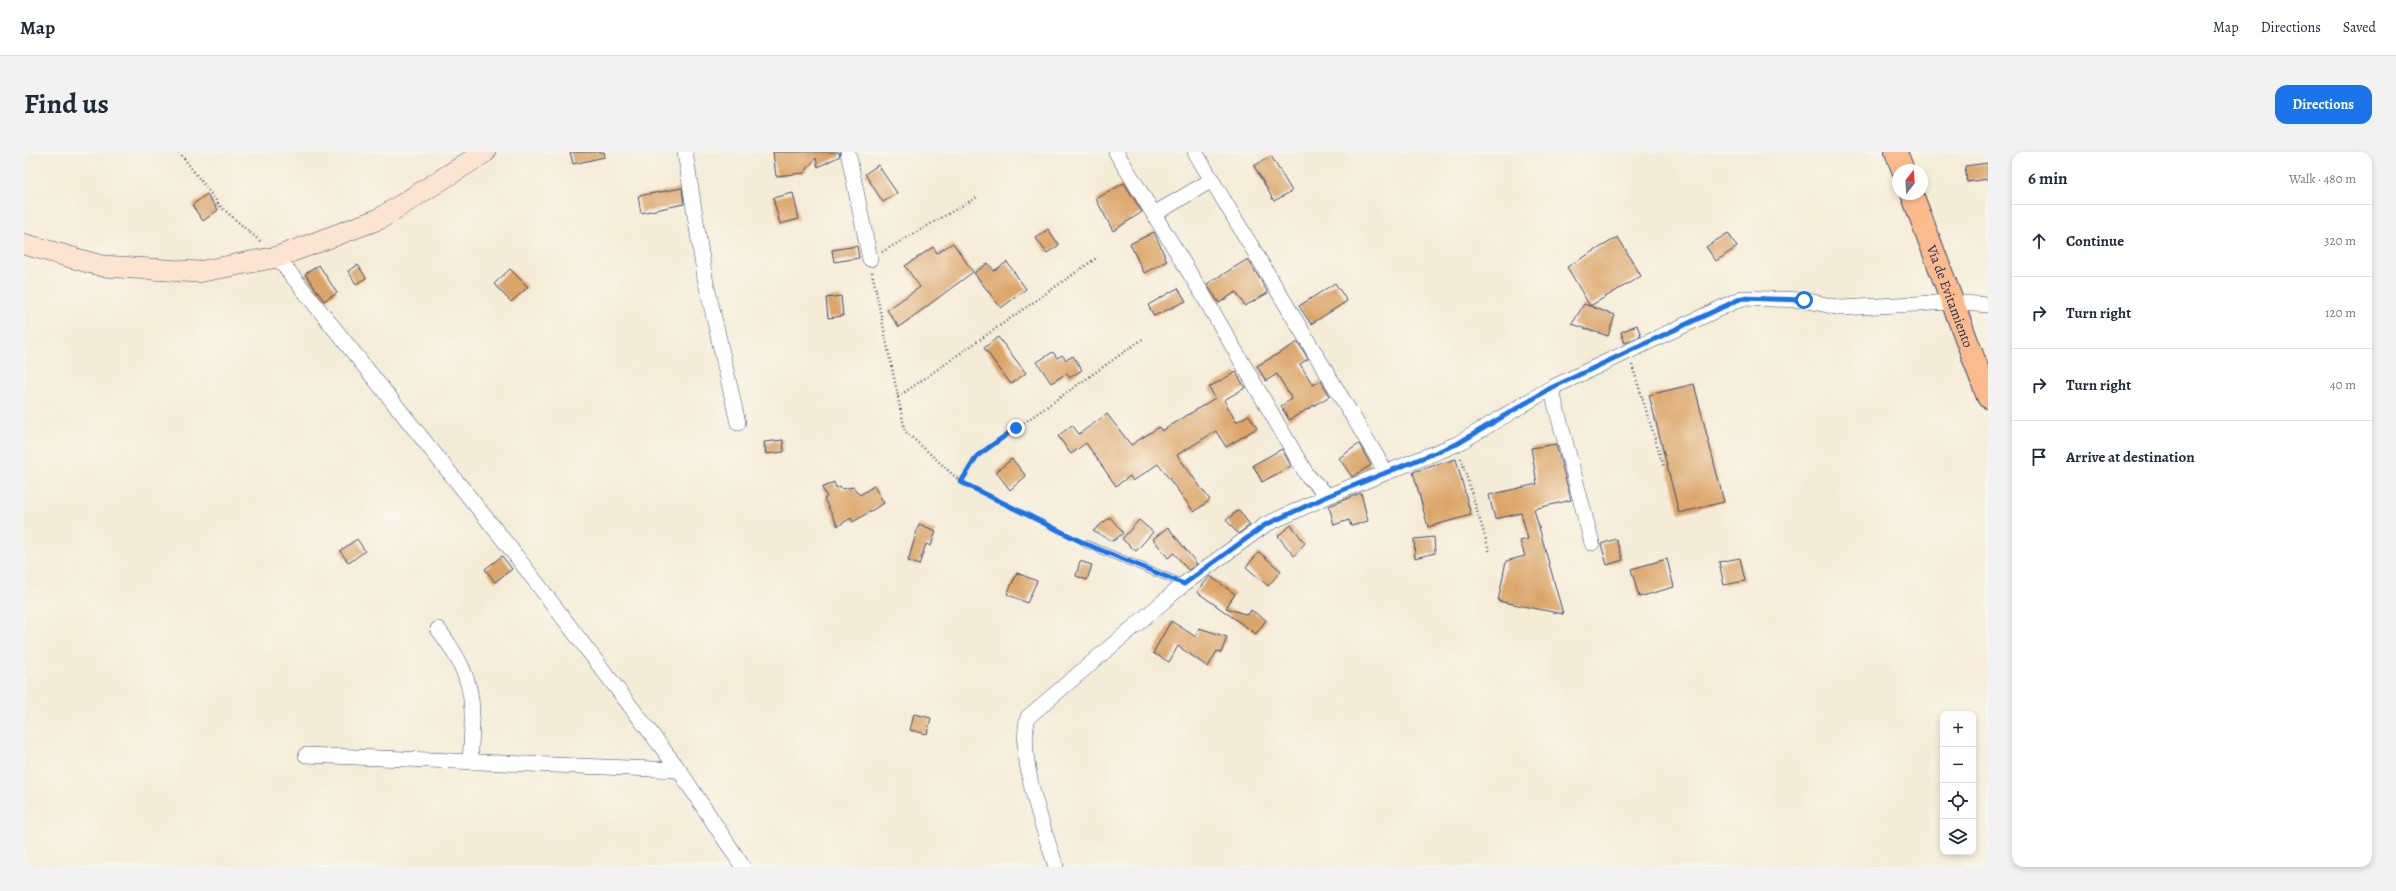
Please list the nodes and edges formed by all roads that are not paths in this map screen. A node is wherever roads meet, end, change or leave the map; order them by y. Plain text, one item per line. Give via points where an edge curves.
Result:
1 (485, 152) edge
2 (685, 152) edge
3 (848, 152) edge
4 (1116, 152) edge
5 (1195, 152) edge
6 (1896, 152) edge
7 (1901, 164) edge
8 (1212, 180) junction
9 (1914, 200) edge
10 (1154, 214) junction
11 (24, 244) edge
12 (277, 256) junction
13 (870, 259) road end
14 (1952, 302) junction
15 (1988, 305) edge
16 (1551, 388) junction
17 (1988, 397) edge
18 (738, 423) dead end
19 (1386, 472) junction
20 (1328, 496) junction
21 (1592, 543) dead end
22 (1086, 544) road end
23 (1184, 584) junction
24 (438, 629) dead end
25 (306, 756) dead end
26 (470, 762) junction
27 (679, 770) junction
28 (743, 867) edge
29 (1056, 867) edge

1 - 12 street via 379,219
2 - 18 street via 705,278
3 - 13 street
4 - 10 street
5 - 8 street
6 - 7 highway
8 - 10 street
8 - 19 street
9 - 14 highway, Vía de Evitamiento
10 - 20 street via 1307,475
11 - 12 street via 102,266 198,272
12 - 27 street via 510,548
14 - 15 street
14 - 16 street via 1841,308 1804,300 1742,298
14 - 17 highway, Vía de Evitamiento
16 - 19 street via 1457,444
16 - 21 street
19 - 20 street
20 - 23 street via 1265,525
22 - 23 lane
23 - 29 street via 1028,717 1025,729 1032,792
24 - 26 street via 464,668 471,692 473,719
25 - 26 street
26 - 27 street
27 - 28 street

